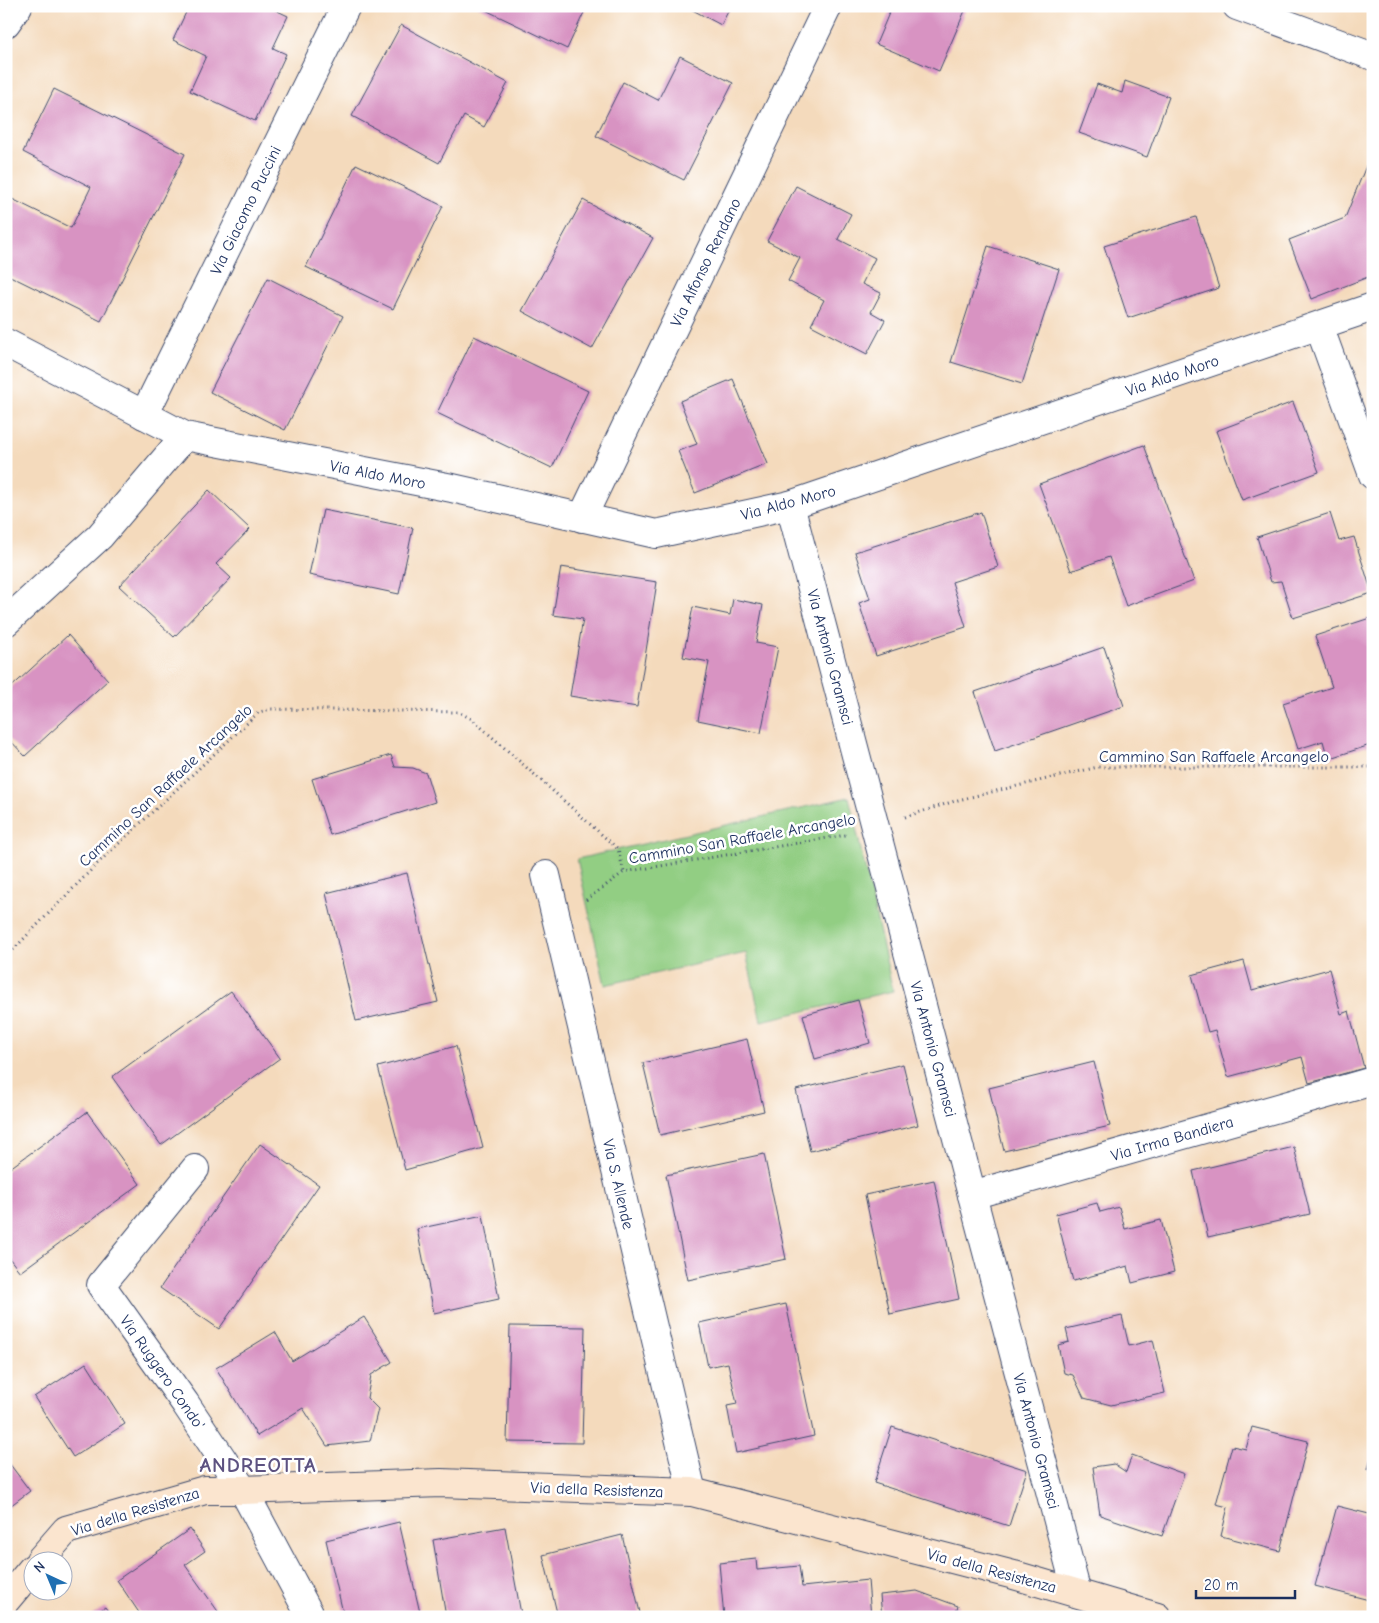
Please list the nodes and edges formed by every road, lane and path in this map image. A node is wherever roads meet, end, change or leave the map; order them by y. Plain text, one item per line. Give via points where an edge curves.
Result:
1 (18, 6) edge
2 (346, 6) edge
3 (828, 6) edge
4 (1237, 6) edge
5 (6, 23) edge
6 (1373, 56) edge
7 (1373, 307) edge
8 (1319, 326) junction
9 (6, 343) edge
10 (144, 415) junction
11 (185, 436) junction
12 (1373, 475) edge
13 (790, 505) junction
14 (582, 518) junction
15 (6, 622) edge
16 (1373, 767) edge
17 (875, 826) junction
18 (624, 872) junction
19 (546, 876) dead end
20 (586, 900) dead end
21 (6, 957) edge
22 (1373, 1081) edge
23 (195, 1169) dead end
24 (972, 1195) junction
25 (243, 1490) junction
26 (692, 1492) junction
27 (49, 1550) edge
28 (22, 1581) edge
29 (1077, 1593) junction
30 (6, 1600) edge
31 (1146, 1615) edge
32 (311, 1617) edge

1 - 5 street
2 - 10 street, Via Giacomo Puccini
3 - 14 street, Via Alfonso Rendano
4 - 6 street
7 - 8 street, Via Aldo Moro
8 - 12 street
8 - 13 street, Via Aldo Moro
9 - 10 street, Via Aldo Moro
10 - 11 street, Via Aldo Moro
11 - 14 street, Via Aldo Moro via 452,488
11 - 15 street via 100,536
13 - 14 street, Via Aldo Moro via 656,534
13 - 17 street, Via Antonio Gramsci
16 - 17 path, Cammino San Raffaele Arcangelo via 1098,767 958,800
17 - 18 path, Cammino San Raffaele Arcangelo via 852,834
17 - 24 street, Via Antonio Gramsci
18 - 20 path
18 - 21 path, Cammino San Raffaele Arcangelo via 618,849 472,719 458,712 271,709 259,712 97,864
19 - 26 street, Via S. Allende
22 - 24 street, Via Irma Bandiera
23 - 25 street, Via Ruggero Condo' via 101,1285
24 - 29 street, Via Antonio Gramsci
25 - 26 street, Via della Resistenza via 441,1483
25 - 27 street, Via della Resistenza via 205,1490 66,1530
25 - 32 street, Via Ruggero Condo'
26 - 29 street, Via della Resistenza
28 - 30 street
29 - 31 street, Via della Resistenza

